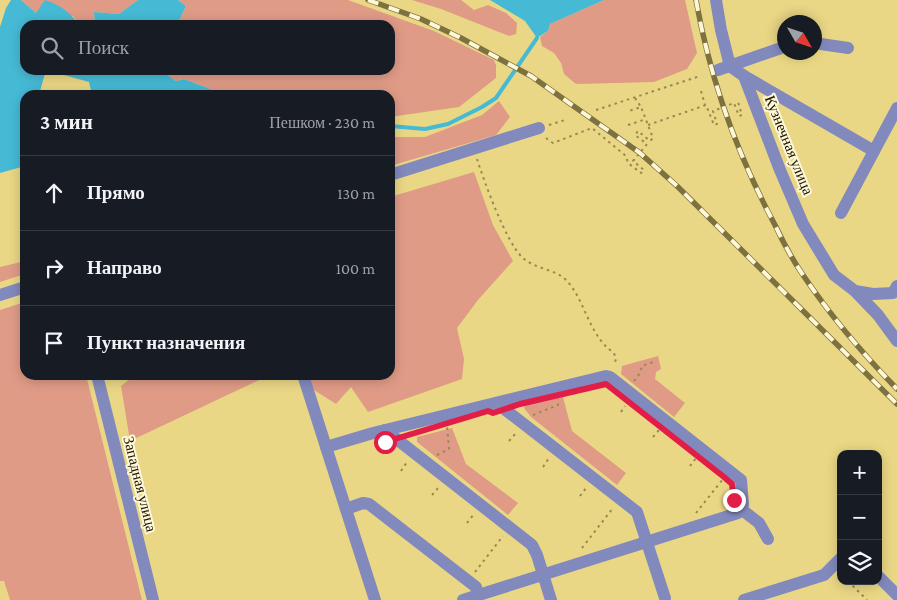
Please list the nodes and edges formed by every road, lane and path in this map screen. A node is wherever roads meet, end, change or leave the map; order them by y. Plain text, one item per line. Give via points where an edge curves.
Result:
1 (716, 0) edge
2 (822, 44) edge
3 (848, 48) dead end
4 (777, 49) edge
5 (724, 68) junction
6 (700, 76) dead end
7 (744, 76) junction
8 (701, 91) dead end
9 (752, 96) junction
10 (635, 98) junction
11 (705, 105) junction
12 (642, 107) junction
13 (897, 108) edge
14 (596, 110) dead end
15 (629, 111) dead end
16 (646, 119) junction
17 (565, 120) dead end
18 (628, 124) dead end
19 (648, 125) junction
20 (542, 132) junction
21 (874, 151) junction
22 (477, 156) dead end
23 (395, 174) edge
24 (841, 213) dead end
25 (20, 289) edge
26 (895, 289) edge
27 (855, 291) junction
28 (0, 295) edge
29 (897, 341) edge
30 (656, 361) dead end
31 (610, 377) junction
32 (98, 380) edge
33 (305, 380) edge
34 (626, 390) junction
35 (498, 404) junction
36 (621, 412) dead end
37 (447, 424) dead end
38 (661, 428) dead end
39 (385, 430) junction
40 (653, 438) dead end
41 (326, 446) junction
42 (431, 450) dead end
43 (402, 456) dead end
44 (551, 456) dead end
45 (697, 456) dead end
46 (413, 458) junction
47 (690, 466) dead end
48 (543, 467) dead end
49 (401, 471) dead end
50 (728, 481) dead end
51 (589, 484) dead end
52 (440, 485) dead end
53 (432, 495) dead end
54 (580, 496) dead end
55 (616, 504) dead end
56 (742, 509) junction
57 (346, 510) junction
58 (475, 512) dead end
59 (696, 514) dead end
60 (467, 523) dead end
61 (504, 535) dead end
62 (768, 539) dead end
63 (647, 542) junction
64 (583, 548) dead end
65 (837, 562) edge
66 (473, 574) dead end
67 (543, 574) junction
68 (882, 580) edge
69 (852, 585) edge
70 (478, 595) junction
71 (897, 595) edge
72 (665, 598) dead end
73 (153, 600) edge
74 (375, 600) edge
75 (463, 600) edge
76 (551, 600) edge
77 (744, 600) edge
78 (867, 600) edge

1 - 5 street
2 - 3 street
4 - 5 street
5 - 7 street
6 - 10 path
7 - 9 street, Кузнечная улица
7 - 21 street
8 - 11 path
9 - 11 path via 738,102 742,115 739,116 734,103 713,110 718,124 714,125
9 - 27 street, Кузнечная улица via 803,224 834,275
10 - 12 path
10 - 14 path
11 - 19 path
12 - 15 path
12 - 16 path
13 - 21 street
16 - 18 path
16 - 19 path
17 - 20 path
19 - 20 path via 653,138 650,141 638,132 636,135 647,144 633,161 644,170 641,173 592,128 553,143
20 - 23 street
21 - 24 street
22 - 31 path via 483,179 521,257 559,274 570,284 598,337 614,353 616,359
25 - 28 street
26 - 27 street via 873,294
27 - 29 street, Кузнечная улица
30 - 34 path via 642,366
31 - 34 street
31 - 35 street
32 - 73 street, Западная улица
33 - 41 street
34 - 36 path via 621,396 629,402
34 - 56 street via 741,480
35 - 39 street
35 - 63 street via 637,512
37 - 42 path via 449,449 438,455
38 - 40 path
39 - 41 street
39 - 46 street
41 - 57 street
43 - 46 path
44 - 48 path
45 - 47 path
46 - 49 path
46 - 67 street via 532,546
50 - 59 path via 724,477
51 - 54 path
52 - 53 path
55 - 64 path
56 - 62 street via 760,523
56 - 63 street
57 - 70 street via 368,504 476,587
57 - 74 street
58 - 60 path
61 - 66 path
63 - 67 street
63 - 72 street
65 - 77 street via 824,575
67 - 70 street
67 - 76 street
68 - 71 street
69 - 78 path
70 - 75 street

